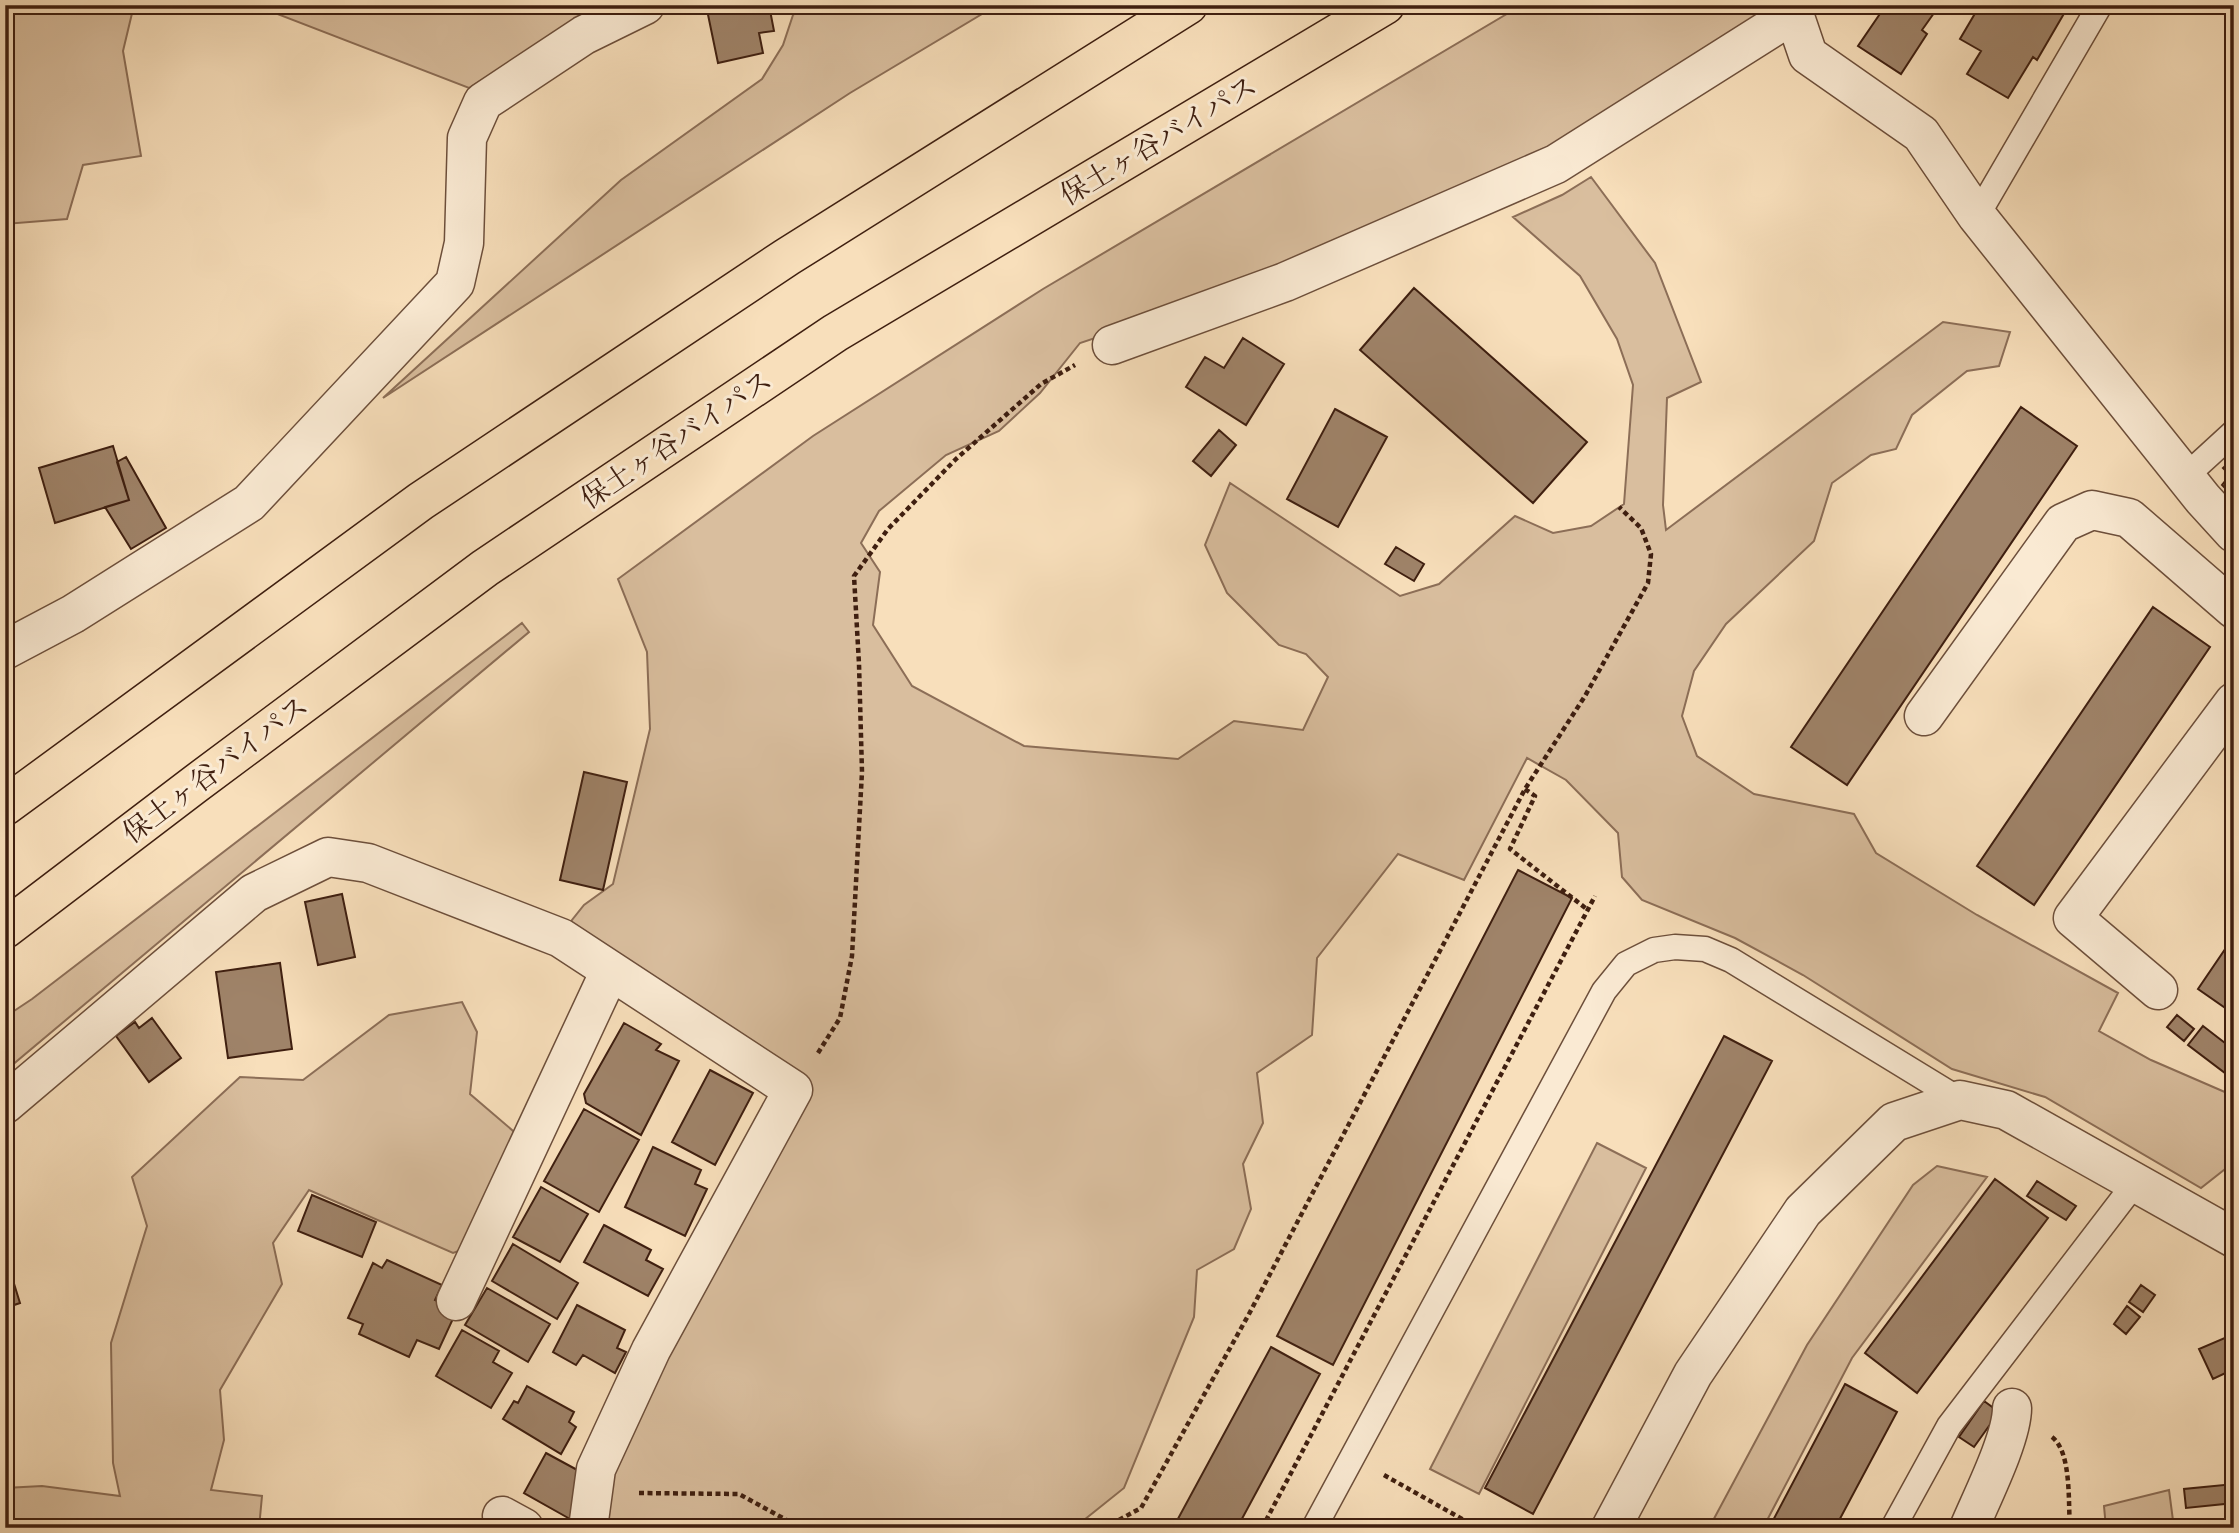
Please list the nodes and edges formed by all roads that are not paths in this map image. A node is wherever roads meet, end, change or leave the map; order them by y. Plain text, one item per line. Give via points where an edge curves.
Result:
1 (645, 5) edge
2 (1188, 5) edge
3 (1385, 5) edge
4 (2101, 5) edge
5 (1796, 8) edge
6 (1977, 216) junction
7 (1112, 345) road end
8 (2234, 432) edge
9 (2186, 476) junction
10 (2234, 533) edge
11 (2234, 609) edge
12 (5, 650) edge
13 (2234, 702) edge
14 (1924, 716) dead end
15 (5, 806) edge
16 (5, 929) edge
17 (610, 971) junction
18 (2158, 990) dead end
19 (1960, 1100) junction
20 (5, 1104) edge
21 (2135, 1183) junction
22 (2234, 1238) edge
23 (456, 1301) dead end
24 (2012, 1408) dead end
25 (590, 1510) edge
26 (1314, 1528) edge
27 (1611, 1528) edge
28 (1893, 1528) edge
29 (1969, 1528) edge

1 - 12 street via 584,35 483,102 467,138 464,243 455,284 249,503 73,614
2 - 15 highway via 787,257 421,501
3 - 16 highway, 保土ヶ谷バイパス via 835,333 485,568
4 - 6 lane
5 - 6 street via 1808,55 1921,134
5 - 7 street via 1556,164 1285,282
6 - 9 street
8 - 9 lane
9 - 10 street
11 - 14 street via 2129,518 2092,510 2063,523
13 - 18 street via 2073,918
17 - 20 street via 561,938 368,863 328,857 254,893
17 - 23 street
17 - 25 street via 793,1090 651,1350 596,1469
19 - 21 street via 2006,1110
19 - 26 lane via 1731,960 1705,949 1654,950 1626,964 1604,990
19 - 27 street via 1894,1122 1803,1211 1693,1374
21 - 22 street
21 - 28 lane via 1949,1426
24 - 29 street via 2004,1442

